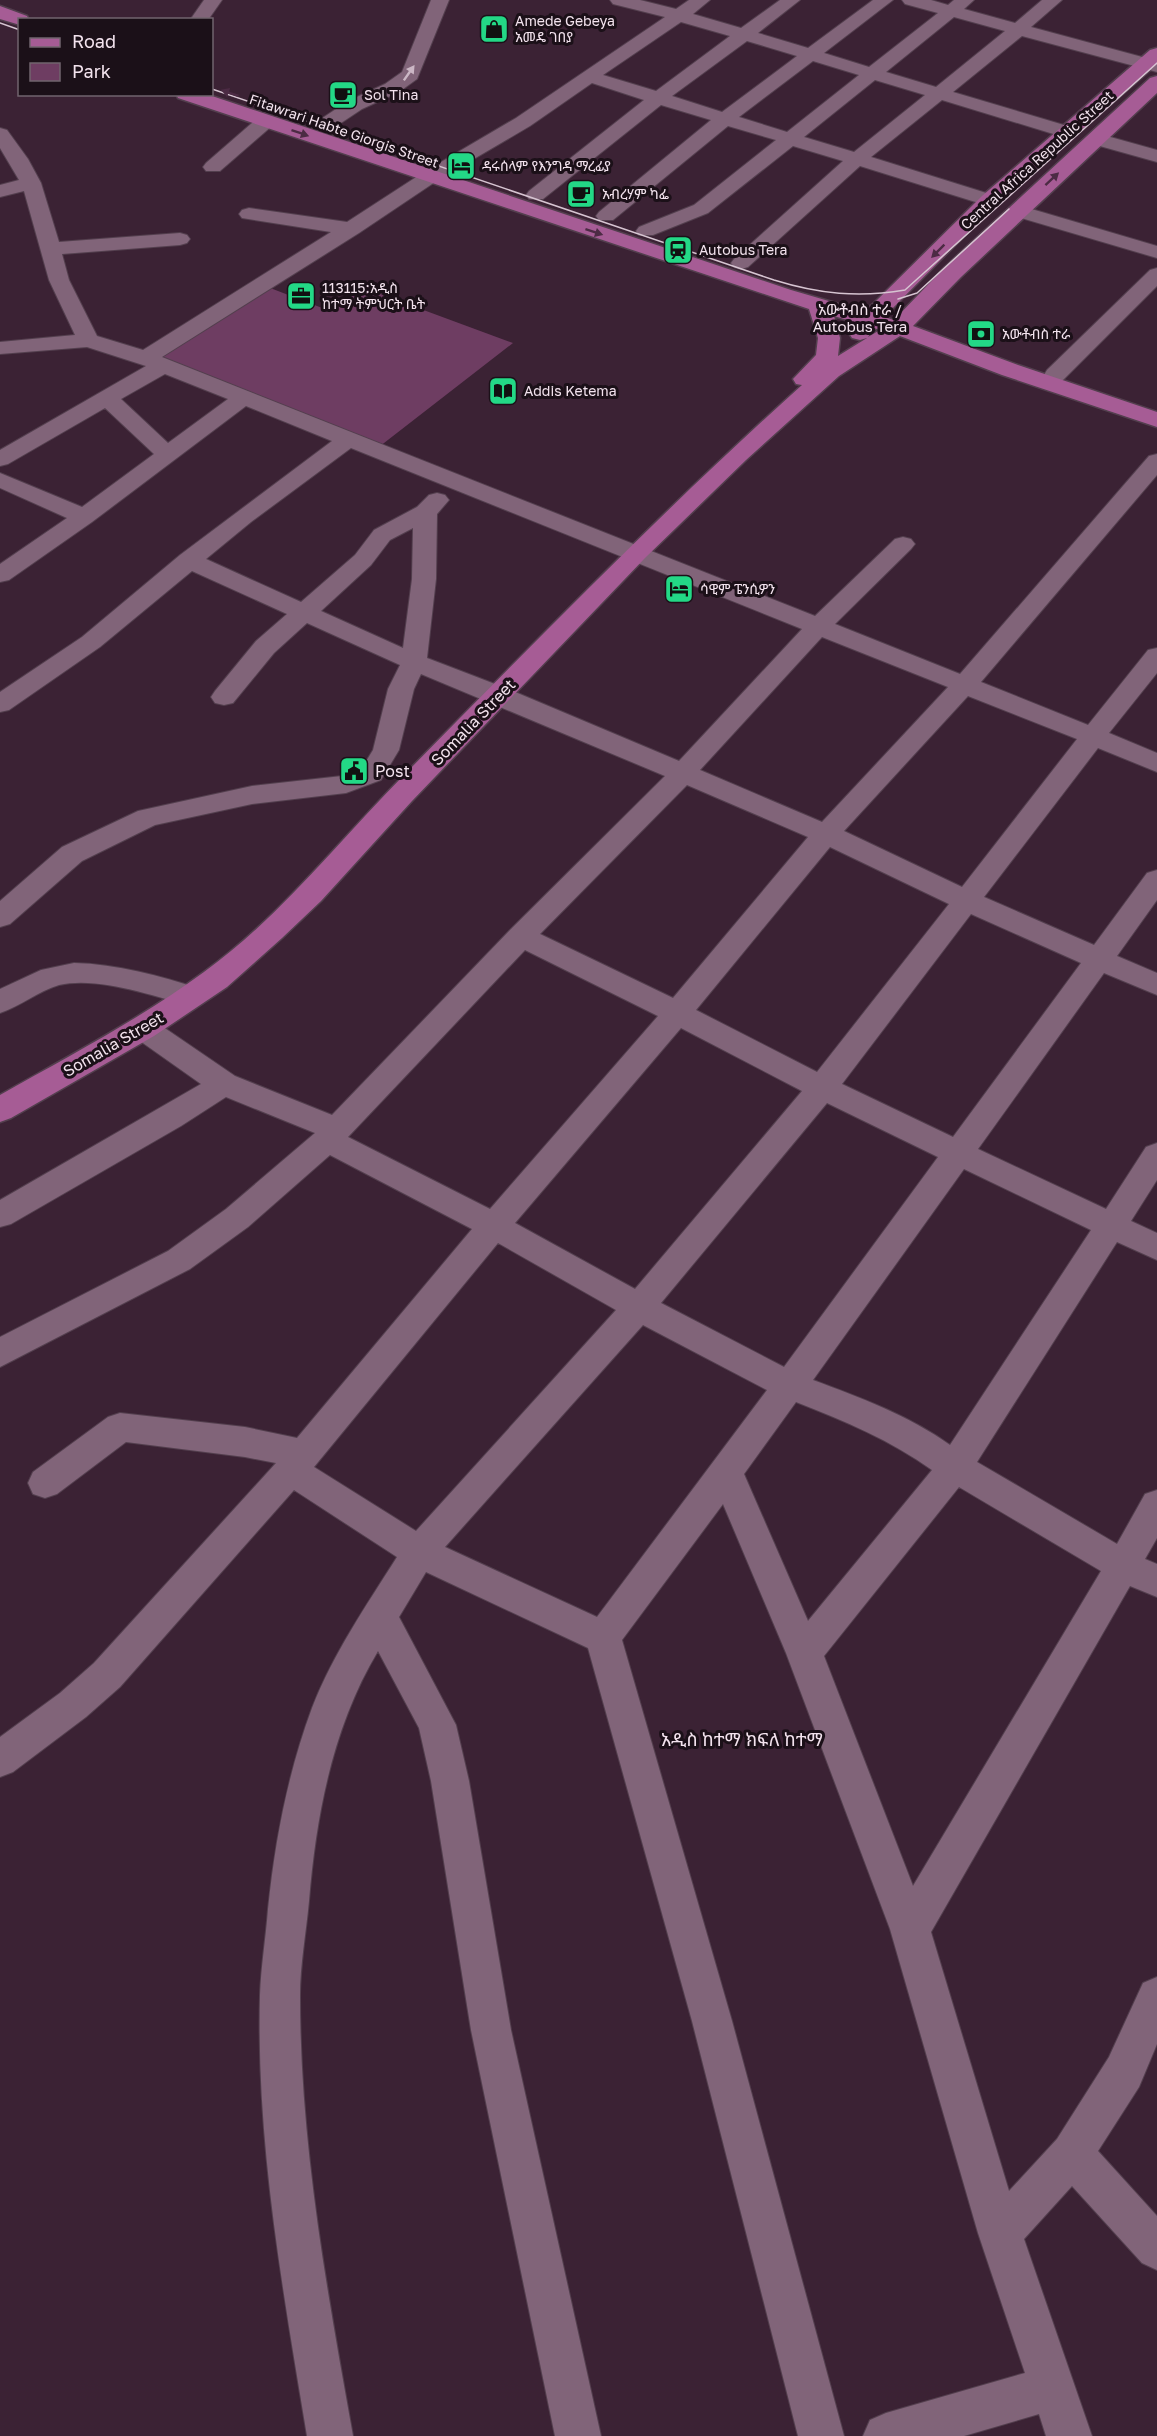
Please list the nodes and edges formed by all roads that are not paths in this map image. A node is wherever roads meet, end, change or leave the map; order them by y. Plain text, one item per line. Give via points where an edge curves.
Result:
1 (213, 0) edge
2 (440, 0) edge
3 (619, 0) edge
4 (701, 0) edge
5 (791, 0) edge
6 (884, 0) edge
7 (911, 0) edge
8 (1053, 0) edge
9 (958, 5) edge
10 (0, 12) edge
11 (678, 15) junction
12 (200, 18) edge
13 (18, 19) edge
14 (0, 29) edge
15 (1020, 29) junction
16 (18, 35) edge
17 (743, 35) junction
18 (808, 55) junction
19 (1153, 62) edge
20 (872, 74) junction
21 (590, 77) junction
22 (1157, 82) edge
23 (213, 86) edge
24 (939, 94) junction
25 (191, 96) edge
26 (657, 99) junction
27 (266, 120) junction
28 (723, 120) junction
29 (325, 125) junction
30 (1067, 132) junction
31 (0, 135) edge
32 (787, 139) junction
33 (1096, 139) junction
34 (1157, 156) edge
35 (857, 160) junction
36 (213, 167) dead end
37 (440, 171) junction
38 (31, 183) junction
39 (0, 191) edge
40 (536, 195) junction
41 (989, 200) junction
42 (1018, 211) junction
43 (249, 214) dead end
44 (606, 216) junction
45 (352, 228) junction
46 (646, 231) junction
47 (180, 239) dead end
48 (51, 249) junction
49 (1157, 252) edge
50 (741, 263) junction
51 (1157, 274) edge
52 (907, 283) junction
53 (937, 290) junction
54 (852, 295) junction
55 (819, 305) junction
56 (875, 313) junction
57 (902, 323) junction
58 (949, 332) junction
59 (88, 340) junction
60 (0, 348) edge
61 (154, 362) junction
62 (843, 362) junction
63 (1055, 375) junction
64 (108, 399) junction
65 (242, 399) junction
66 (1157, 408) edge
67 (1157, 420) edge
68 (348, 440) junction
69 (167, 454) junction
70 (0, 459) edge
71 (1157, 461) edge
72 (0, 480) edge
73 (455, 482) junction
74 (425, 512) junction
75 (84, 517) junction
76 (903, 544) dead end
77 (629, 551) junction
78 (188, 560) junction
79 (0, 575) edge
80 (302, 613) junction
81 (819, 626) junction
82 (1157, 656) edge
83 (414, 662) junction
84 (0, 673) edge
85 (965, 684) junction
86 (26, 687) junction
87 (495, 693) junction
88 (224, 697) dead end
89 (0, 705) edge
90 (1093, 735) junction
91 (1157, 763) edge
92 (683, 773) junction
93 (826, 834) junction
94 (1157, 880) edge
95 (965, 900) junction
96 (0, 917) edge
97 (521, 936) junction
98 (1098, 960) junction
99 (1157, 985) edge
100 (183, 994) junction
101 (0, 1002) edge
102 (677, 1013) junction
103 (143, 1028) junction
104 (224, 1084) junction
105 (822, 1088) junction
106 (0, 1095) edge
107 (0, 1110) edge
108 (332, 1134) junction
109 (960, 1154) junction
110 (1157, 1155) edge
111 (0, 1215) edge
112 (1111, 1225) junction
113 (494, 1226) junction
114 (1157, 1247) edge
115 (639, 1307) junction
116 (0, 1353) edge
117 (789, 1385) junction
118 (297, 1462) junction
119 (955, 1467) junction
120 (727, 1474) junction
121 (45, 1483) dead end
122 (1157, 1505) edge
123 (419, 1552) junction
124 (1123, 1566) junction
125 (1157, 1581) edge
126 (379, 1616) junction
127 (603, 1637) junction
128 (804, 1653) junction
129 (0, 1759) edge
130 (910, 1929) junction
131 (1157, 1997) edge
132 (1072, 2154) junction
133 (1000, 2233) junction
134 (1157, 2248) edge
135 (1052, 2388) junction
136 (330, 2436) edge
137 (578, 2436) edge
138 (821, 2436) edge
139 (886, 2436) edge
140 (1069, 2436) edge

1 - 12 street
29 -> 2 street via 410,75
3 - 11 street
4 - 11 street
5 - 17 street
6 - 18 street
7 - 9 street
8 - 15 street
9 - 15 street
9 - 20 street
10 - 13 main road
11 - 17 street
11 - 21 street
14 - 16 main road
15 - 19 street
15 - 24 street
17 - 18 street
17 - 26 street
18 - 20 street
18 - 28 street
19 - 30 main road, Central Africa Republic Street
20 - 24 street
20 - 32 street
21 - 26 street
21 - 37 street
22 - 33 main road, Central Africa Republic Street
29 -> 23 main road, Fitawrari Habte Giorgis Street
24 - 30 street
24 - 35 street
25 - 27 main road
26 - 28 street
26 - 40 street
27 - 36 street
27 -> 37 main road
28 - 32 street
28 - 44 street
29 - 37 main road, Fitawrari Habte Giorgis Street
30 - 41 main road, Central Africa Republic Street
31 - 38 street
32 - 35 street
32 - 46 street via 700,209
33 - 34 street
42 -> 33 main road, Central Africa Republic Street
35 - 41 street
35 - 50 street
37 - 40 main road, Fitawrari Habte Giorgis Street
37 - 45 street
37 -> 55 main road
38 - 39 street
38 - 48 street
40 - 44 main road, Fitawrari Habte Giorgis Street
41 -> 52 main road, Central Africa Republic Street
42 - 49 street
42 - 53 main road, Central Africa Republic Street
43 - 45 street
44 - 46 main road, Fitawrari Habte Giorgis Street
45 - 61 street
46 - 50 main road, Fitawrari Habte Giorgis Street
47 - 48 street
48 - 59 street via 59,280
50 - 54 main road, Fitawrari Habte Giorgis Street
51 - 63 street
52 - 54 main road
52 - 56 main road, Central Africa Republic Street
53 - 57 main road, Central Africa Republic Street
53 - 58 main road
54 - 56 main road, Fitawrari Habte Giorgis Street
55 - 56 main road
55 - 77 main road via 829,338 827,357
56 - 57 main road
56 - 62 main road, Central Africa Republic Street
57 - 58 main road
57 - 62 main road, Somalia Street
58 - 62 main road via 897,354
58 - 63 main road
58 - 67 main road
59 - 60 street
59 - 61 street
61 - 64 street
61 - 65 street
62 - 77 main road, Somalia Street
63 - 66 main road
64 - 69 street
64 - 70 street
65 - 68 street
65 - 69 street
68 - 73 street
68 - 78 street
69 - 75 street
71 - 85 street
72 - 75 street
73 - 74 street
73 - 77 street
74 - 80 street via 382,536 363,560
74 - 83 street via 424,579
75 - 79 street
76 - 81 street
77 - 81 street
77 - 87 main road, Somalia Street
78 - 80 street
78 - 86 street via 113,624
80 - 83 street
80 - 88 street via 265,647
81 - 85 street
81 - 92 street
82 - 90 street
83 - 87 street
83 - 96 street via 400,690 386,750 365,779 252,795 148,817 72,854
84 - 86 street
85 - 90 street
85 - 93 street
86 - 89 street
87 - 92 street
87 - 100 main road, Somalia Street via 311,894 242,957
90 - 91 street
90 - 95 street
92 - 93 street
92 - 97 street
93 - 95 street
93 - 102 street
94 - 98 street
95 - 98 street
95 - 105 street
97 - 102 street
97 - 108 street
98 - 99 street
98 - 109 street
100 - 101 street via 129,980 74,974 59,975
100 - 103 main road, Somalia Street
100 - 106 main road
102 - 105 street
102 - 113 street
103 - 104 street
103 - 107 main road, Somalia Street
104 - 108 street
104 - 111 street
105 - 109 street
105 - 115 street
108 - 113 street
108 - 116 street via 204,1244
109 - 112 street
109 - 117 street
110 - 112 street
112 - 114 street
112 - 119 street
113 - 115 street
113 - 118 street
115 - 117 street
115 - 123 street
117 - 119 street via 876,1419 915,1439
117 - 120 street
118 - 121 street via 245,1442 120,1428
118 - 123 street
118 - 129 street via 107,1675
119 - 124 street
119 - 128 street
120 - 127 street
120 - 128 street
122 - 124 street
123 - 126 street
123 - 127 street
124 - 125 street
124 - 130 street
126 - 136 street via 331,1708 308,1780 293,1858 280,1994 282,2091 295,2213
126 - 137 street via 437,1725 450,1781 491,2030
127 - 138 street via 712,2021
128 - 130 street
130 - 133 street
131 - 132 street via 1124,2072
132 - 133 street
132 - 134 street
133 - 135 street
135 - 139 street
135 - 140 street

